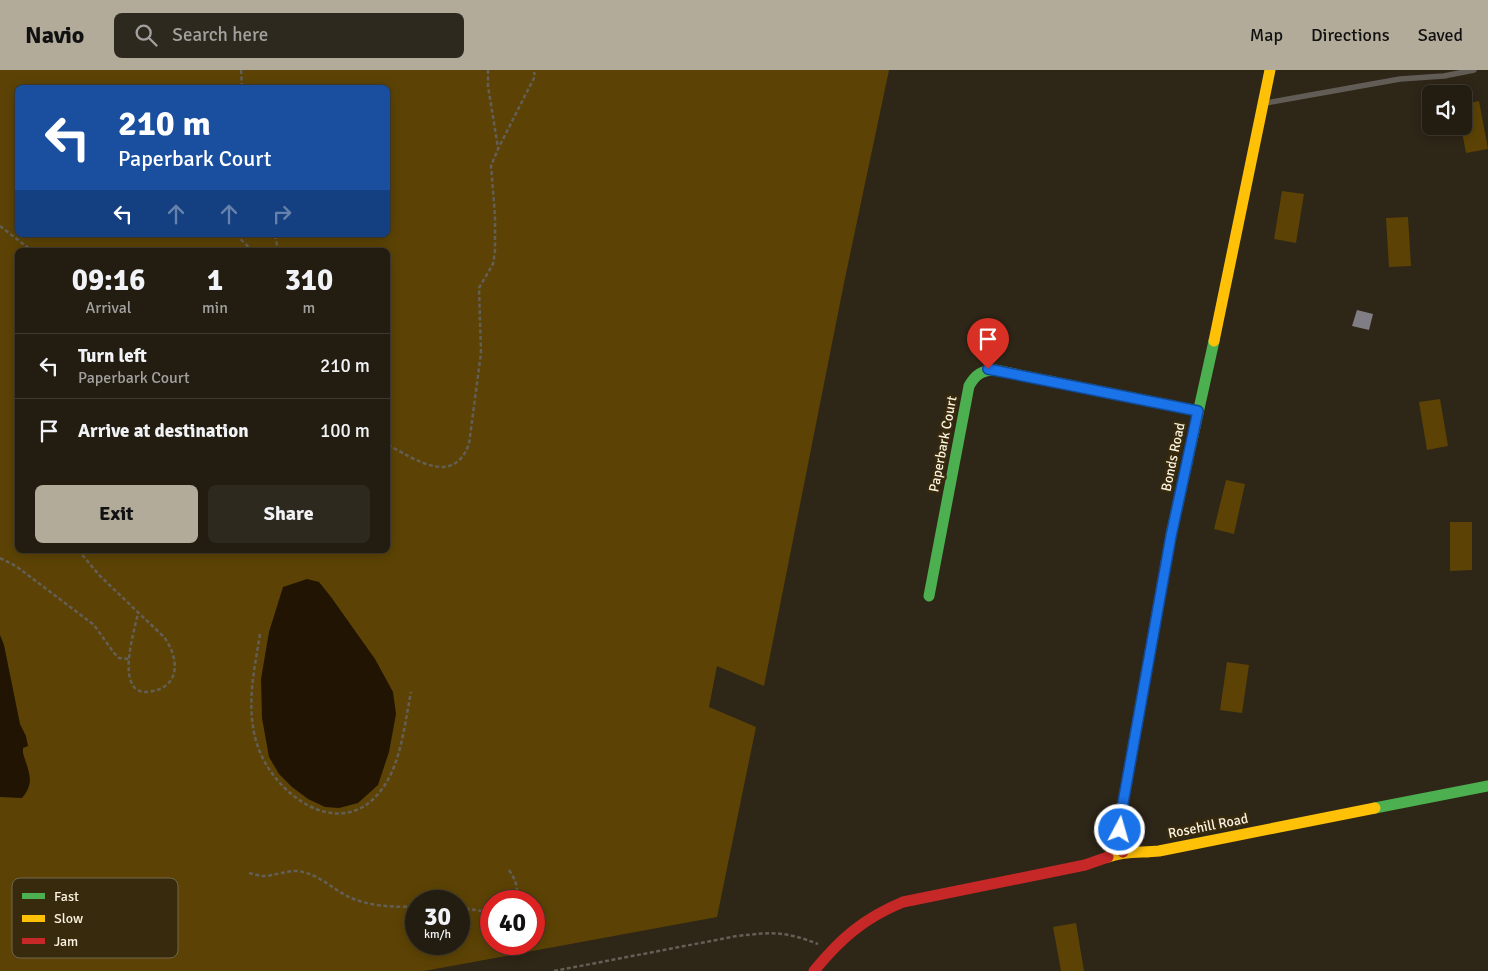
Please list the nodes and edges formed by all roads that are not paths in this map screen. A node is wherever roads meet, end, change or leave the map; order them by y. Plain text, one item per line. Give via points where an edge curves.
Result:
1 (1270, 70) edge
2 (1474, 70) edge
3 (1263, 103) junction
4 (1198, 411) junction
5 (929, 596) dead end
6 (1488, 786) edge
7 (1123, 852) junction
8 (814, 971) edge

1 - 3 street, Bonds Road
2 - 3 lane via 1400,79
3 - 4 street, Bonds Road
4 - 5 street, Paperbark Court via 994,370 978,374 969,386
4 - 7 street, Bonds Road via 1171,536 1123,803 1120,830
6 - 7 street, Rosehill Road via 1159,851
7 - 8 street, Rosehill Road via 1086,865 902,902 865,919 846,934

